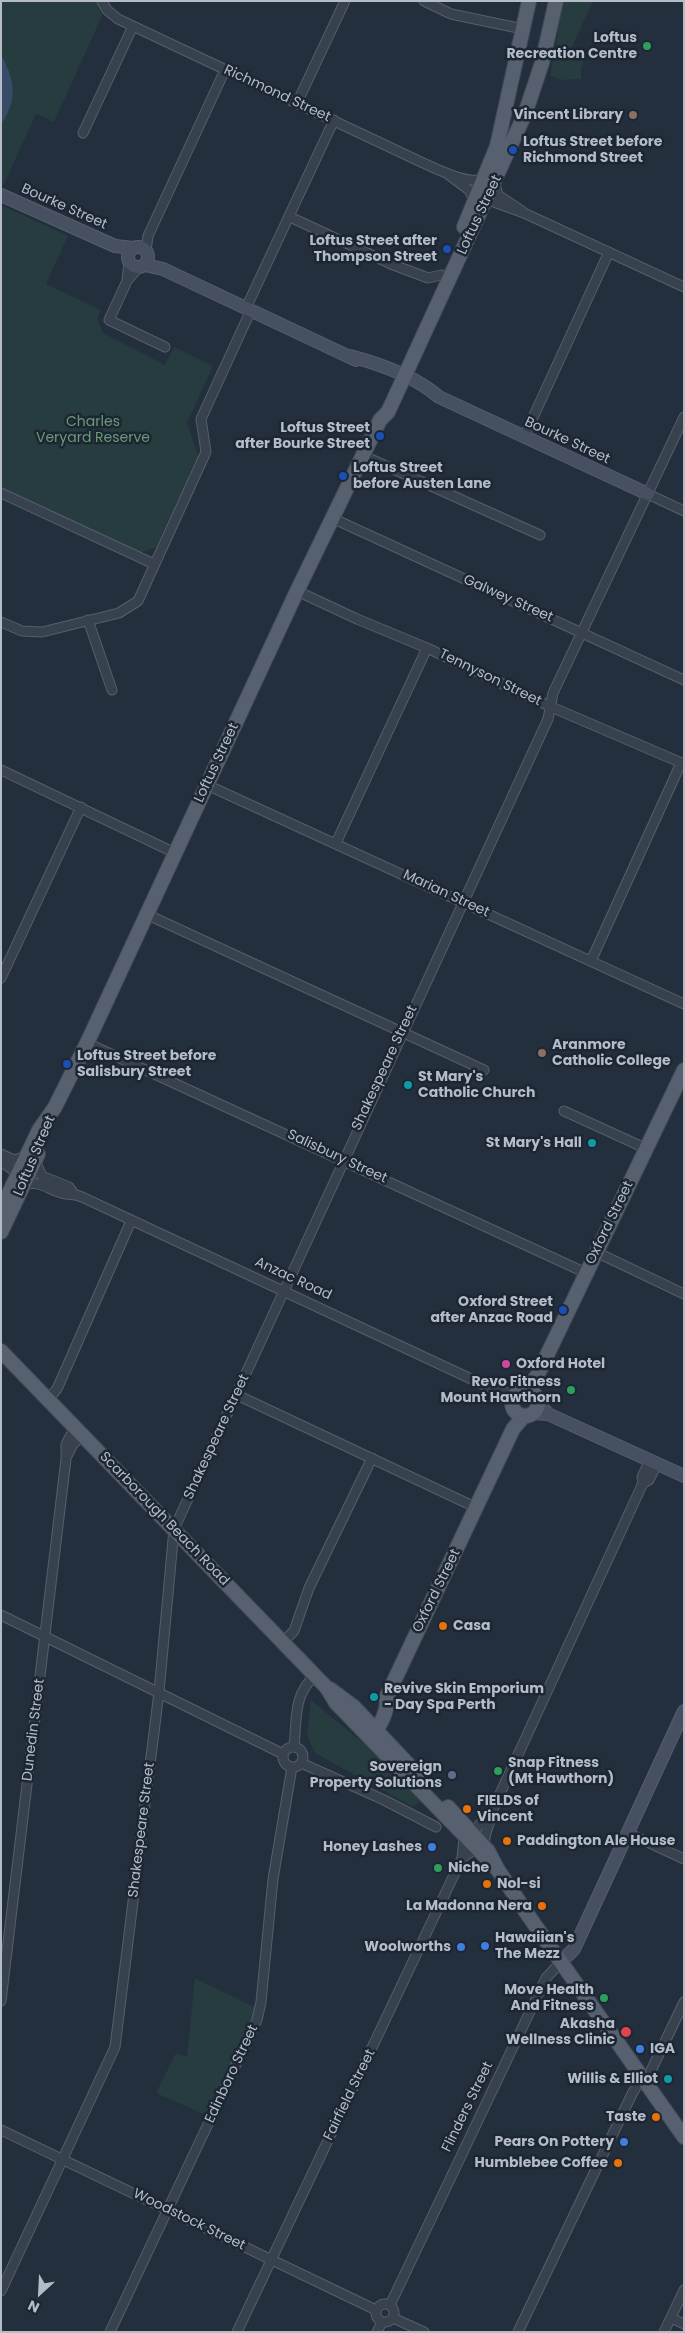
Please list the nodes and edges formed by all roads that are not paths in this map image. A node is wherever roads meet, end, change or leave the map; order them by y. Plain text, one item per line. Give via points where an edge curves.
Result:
1 (345, 1) edge
2 (424, 1) edge
3 (529, 1) edge
4 (556, 1) edge
5 (104, 6) edge
6 (133, 26) junction
7 (524, 29) junction
8 (225, 70) junction
9 (297, 103) junction
10 (334, 120) junction
11 (83, 133) dead end
12 (449, 175) junction
13 (490, 181) junction
14 (1, 195) edge
15 (480, 200) junction
16 (524, 213) junction
17 (290, 217) junction
18 (609, 252) junction
19 (138, 257) junction
20 (441, 276) junction
21 (684, 287) edge
22 (248, 309) junction
23 (165, 347) dead end
24 (399, 378) junction
25 (684, 417) edge
26 (524, 437) junction
27 (362, 455) junction
28 (1, 493) edge
29 (648, 494) junction
30 (684, 511) edge
31 (332, 518) junction
32 (540, 535) dead end
33 (154, 564) junction
34 (298, 591) junction
35 (88, 620) junction
36 (1, 622) edge
37 (582, 633) junction
38 (426, 648) junction
39 (684, 680) edge
40 (112, 690) dead end
41 (549, 706) junction
42 (683, 764) edge
43 (1, 770) edge
44 (207, 785) junction
45 (81, 807) junction
46 (336, 843) junction
47 (175, 853) junction
48 (463, 901) junction
49 (146, 914) junction
50 (591, 961) junction
51 (1, 978) edge
52 (684, 1004) edge
53 (402, 1032) junction
54 (87, 1043) junction
55 (484, 1070) dead end
56 (684, 1070) edge
57 (564, 1111) dead end
58 (647, 1149) junction
59 (1, 1154) edge
60 (31, 1159) junction
61 (344, 1161) junction
62 (1, 1163) edge
63 (20, 1183) junction
64 (74, 1194) junction
65 (1, 1210) edge
66 (131, 1221) junction
67 (1, 1232) edge
68 (596, 1252) junction
69 (586, 1273) junction
70 (284, 1290) junction
71 (684, 1294) edge
72 (1, 1351) edge
73 (237, 1395) junction
74 (48, 1399) junction
75 (525, 1403) junction
76 (79, 1432) junction
77 (372, 1458) junction
78 (654, 1462) junction
79 (684, 1476) edge
80 (477, 1508) junction
81 (174, 1529) junction
82 (1, 1615) edge
83 (46, 1635) junction
84 (283, 1642) junction
85 (315, 1675) junction
86 (158, 1692) junction
87 (684, 1711) edge
88 (369, 1730) junction
89 (294, 1747) junction
90 (283, 1754) junction
91 (297, 1765) junction
92 (493, 1809) junction
93 (436, 1827) dead end
94 (628, 1833) junction
95 (469, 1835) junction
96 (480, 1848) junction
97 (462, 1858) junction
98 (684, 1859) edge
99 (561, 1962) junction
100 (1, 2001) edge
101 (684, 2002) edge
102 (643, 2079) junction
103 (1, 2130) edge
104 (684, 2137) edge
105 (63, 2160) junction
106 (168, 2210) junction
107 (271, 2260) junction
108 (684, 2290) edge
109 (1, 2291) edge
110 (390, 2305) junction
111 (376, 2310) junction
112 (394, 2318) junction
113 (671, 2318) junction
114 (382, 2322) junction
115 (684, 2324) edge
116 (110, 2332) edge
117 (237, 2332) edge
118 (377, 2332) edge
119 (424, 2332) edge
120 (518, 2332) edge
121 (664, 2332) edge

1 - 9 street
2 - 7 street via 451,14
3 - 7 main road, Loftus Street
4 - 13 main road, Loftus Street via 532,98
5 - 6 street, Richmond Street
6 - 8 street, Richmond Street
6 - 11 street
7 - 13 main road, Loftus Street
8 - 9 street, Richmond Street
8 - 19 street
9 - 10 street, Richmond Street
10 - 12 street, Richmond Street
10 - 17 street
12 - 13 street, Richmond Street
12 - 15 street, Richmond Street
13 - 15 main road, Loftus Street
13 - 16 street via 498,195
14 - 19 street, Bourke Street
15 - 16 street
15 - 20 main road, Loftus Street
15 - 24 main road, Loftus Street
16 - 18 street
17 - 20 street via 391,264 428,278
17 - 22 street
18 - 21 street
18 - 26 street
19 - 22 street, Bourke Street
19 - 23 street via 109,320
20 - 24 main road, Loftus Street
22 - 24 street, Bourke Street via 350,356 372,370
22 - 33 street via 201,419 206,452
24 - 26 street, Bourke Street via 429,389 439,397
24 - 27 main road, Loftus Street via 381,407 380,420
25 - 29 street, Shakespeare Street
26 - 29 street, Bourke Street
27 - 31 main road, Loftus Street
27 - 32 street
28 - 33 street
29 - 30 street, Bourke Street
29 - 37 street, Shakespeare Street
31 - 34 main road, Loftus Street
31 - 37 street, Galwey Street
33 - 35 street via 138,601 119,613
34 - 38 street, Tennyson Street
34 - 44 main road, Loftus Street
35 - 36 street via 42,632 22,632
35 - 40 street
37 - 39 street, Galwey Street
37 - 41 street, Shakespeare Street
38 - 41 street, Tennyson Street
38 - 46 street
41 - 42 street, Tennyson Street
41 - 48 street, Shakespeare Street via 548,719
42 - 50 street
43 - 45 street
44 - 46 street, Marian Street
44 - 47 main road, Loftus Street
45 - 47 street
45 - 51 street
46 - 48 street, Marian Street
47 - 49 main road, Loftus Street
48 - 50 street, Marian Street
48 - 53 street, Shakespeare Street
49 - 53 street
49 - 54 main road, Loftus Street
50 - 52 street, Marian Street
53 - 55 street
53 - 61 street, Shakespeare Street
54 - 60 main road, Loftus Street via 55,1107 47,1135
54 - 61 street, Salisbury Street
56 - 58 main road, Oxford Street
57 - 58 street
58 - 68 main road, Oxford Street
59 - 60 street via 14,1160
60 - 63 main road, Loftus Street
60 - 64 street, Anzac Road via 42,1176 68,1187
61 - 69 street, Salisbury Street
61 - 70 street, Shakespeare Street
62 - 63 street via 11,1167
63 - 64 street, Anzac Road via 37,1182 65,1194
63 - 65 main road, Loftus Street
63 - 67 main road, Loftus Street
64 - 66 street, Anzac Road
66 - 70 street, Anzac Road
66 - 74 street via 58,1386
68 - 69 main road, Oxford Street
68 - 71 street
69 - 75 main road, Oxford Street
70 - 73 street, Shakespeare Street
70 - 75 street, Anzac Road
72 - 74 main road, Scarborough Beach Road
73 - 77 street
73 - 81 street, Shakespeare Street
74 - 76 main road, Scarborough Beach Road
75 - 78 street, Anzac Road
75 - 80 main road, Oxford Street
76 - 81 main road, Scarborough Beach Road
76 - 83 street, Dunedin Street via 66,1459
77 - 80 street
77 - 84 street via 309,1588 294,1631
78 - 79 street, Anzac Road
78 - 92 street via 649,1480 643,1483
80 - 88 main road, Oxford Street via 386,1698 388,1704
81 - 84 main road, Scarborough Beach Road
81 - 86 street, Shakespeare Street
82 - 83 street
83 - 86 street
83 - 100 street, Dunedin Street
84 - 85 main road, Scarborough Beach Road
85 - 88 main road, Scarborough Beach Road via 336,1703
85 - 89 street via 299,1696
86 - 90 street
86 - 105 street, Shakespeare Street via 115,2047
87 - 94 street, Flinders Street
88 - 95 main road, Scarborough Beach Road
89 - 90 street via 287,1748
89 - 91 street via 301,1751
90 - 91 street via 284,1762
91 - 93 street via 384,1800
91 - 106 street, Edinboro Street via 273,1879 257,2020
92 - 95 street
92 - 96 street
94 - 98 street
94 - 99 street, Flinders Street via 574,1949
95 - 96 main road, Scarborough Beach Road
95 - 97 street, Fairfield Street
96 - 97 street, Fairfield Street
96 - 99 main road, Scarborough Beach Road
97 - 107 street, Fairfield Street
99 - 102 main road, Scarborough Beach Road
99 - 110 street, Flinders Street via 546,1978
101 - 102 street via 663,2048
102 - 104 main road, Scarborough Beach Road
102 - 120 street via 632,2094
103 - 105 street, Woodstock Street
105 - 106 street, Woodstock Street
105 - 109 street, Shakespeare Street
106 - 107 street, Woodstock Street
106 - 116 street, Edinboro Street
107 - 111 street, Woodstock Street
107 - 117 street, Fairfield Street
108 - 113 street
110 - 111 street via 382,2305
110 - 112 street via 395,2312
111 - 114 street
112 - 114 street
112 - 119 street
113 - 115 street
113 - 121 street
114 - 118 street

